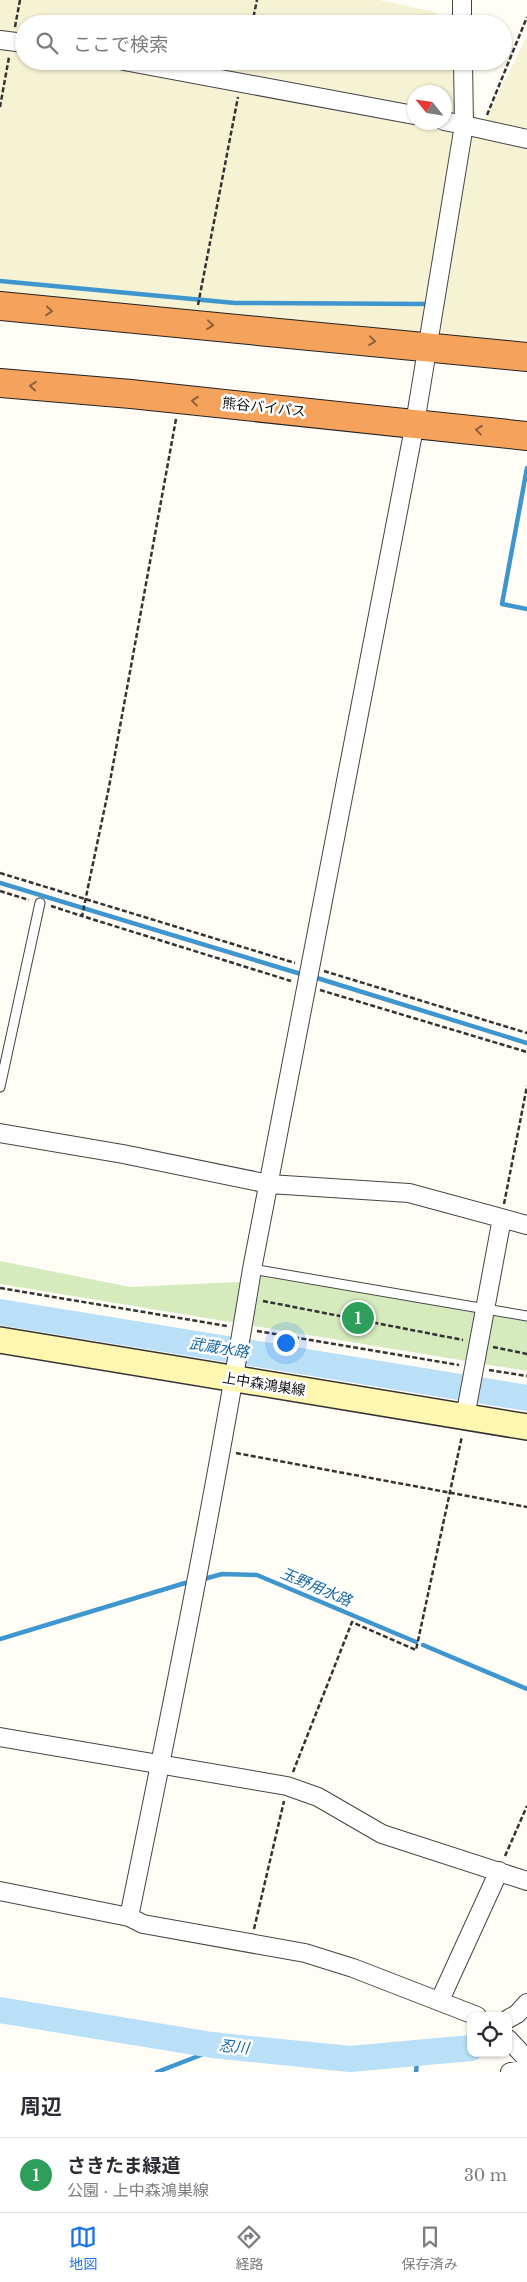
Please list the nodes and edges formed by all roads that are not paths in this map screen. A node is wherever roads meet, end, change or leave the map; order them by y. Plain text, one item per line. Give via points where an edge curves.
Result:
1 (462, 0) edge
2 (462, 15) edge
3 (172, 70) edge
4 (463, 70) edge
5 (407, 114) edge
6 (452, 123) edge
7 (464, 125) junction
8 (527, 139) edge
9 (0, 306) edge
10 (428, 346) junction
11 (527, 357) edge
12 (0, 383) edge
13 (415, 423) junction
14 (527, 436) edge
15 (40, 903) dead end
16 (0, 1088) edge
17 (0, 1133) edge
18 (268, 1184) junction
19 (502, 1218) junction
20 (527, 1225) edge
21 (252, 1268) junction
22 (485, 1309) junction
23 (527, 1316) edge
24 (0, 1340) edge
25 (235, 1372) junction
26 (466, 1410) junction
27 (527, 1427) edge
28 (0, 1737) edge
29 (161, 1764) junction
30 (499, 1871) junction
31 (527, 1881) edge
32 (0, 1891) edge
33 (129, 1917) junction
34 (440, 2000) junction
35 (527, 2002) edge
36 (468, 2012) edge
37 (512, 2017) edge
38 (512, 2042) edge
39 (527, 2058) edge
40 (527, 2069) edge
41 (510, 2072) edge

1 - 2 street
3 - 5 street
4 - 7 street
6 - 7 street
7 - 8 street
7 - 10 street
9 -> 10 highway
10 - 11 highway
10 - 13 street
13 -> 12 highway, 熊谷バイパス
14 -> 13 highway, 熊谷バイパス
13 - 18 street
15 - 16 lane
17 - 18 street
18 - 19 street via 409,1193
18 - 21 street
19 - 20 street
19 - 22 street
21 - 22 lane
21 - 25 street
22 - 23 lane
22 - 26 street
24 - 25 main road, 上中森鴻巣線
25 - 26 main road, 上中森鴻巣線
25 - 29 street
26 - 27 main road, 上中森鴻巣線
28 - 29 street
29 - 30 street via 288,1786 318,1797 382,1834
29 - 33 street
30 - 31 street
30 - 34 street
32 - 33 street
33 - 34 street via 143,1924 305,1953
34 - 36 street
35 - 37 street
38 - 39 street
40 - 41 street

